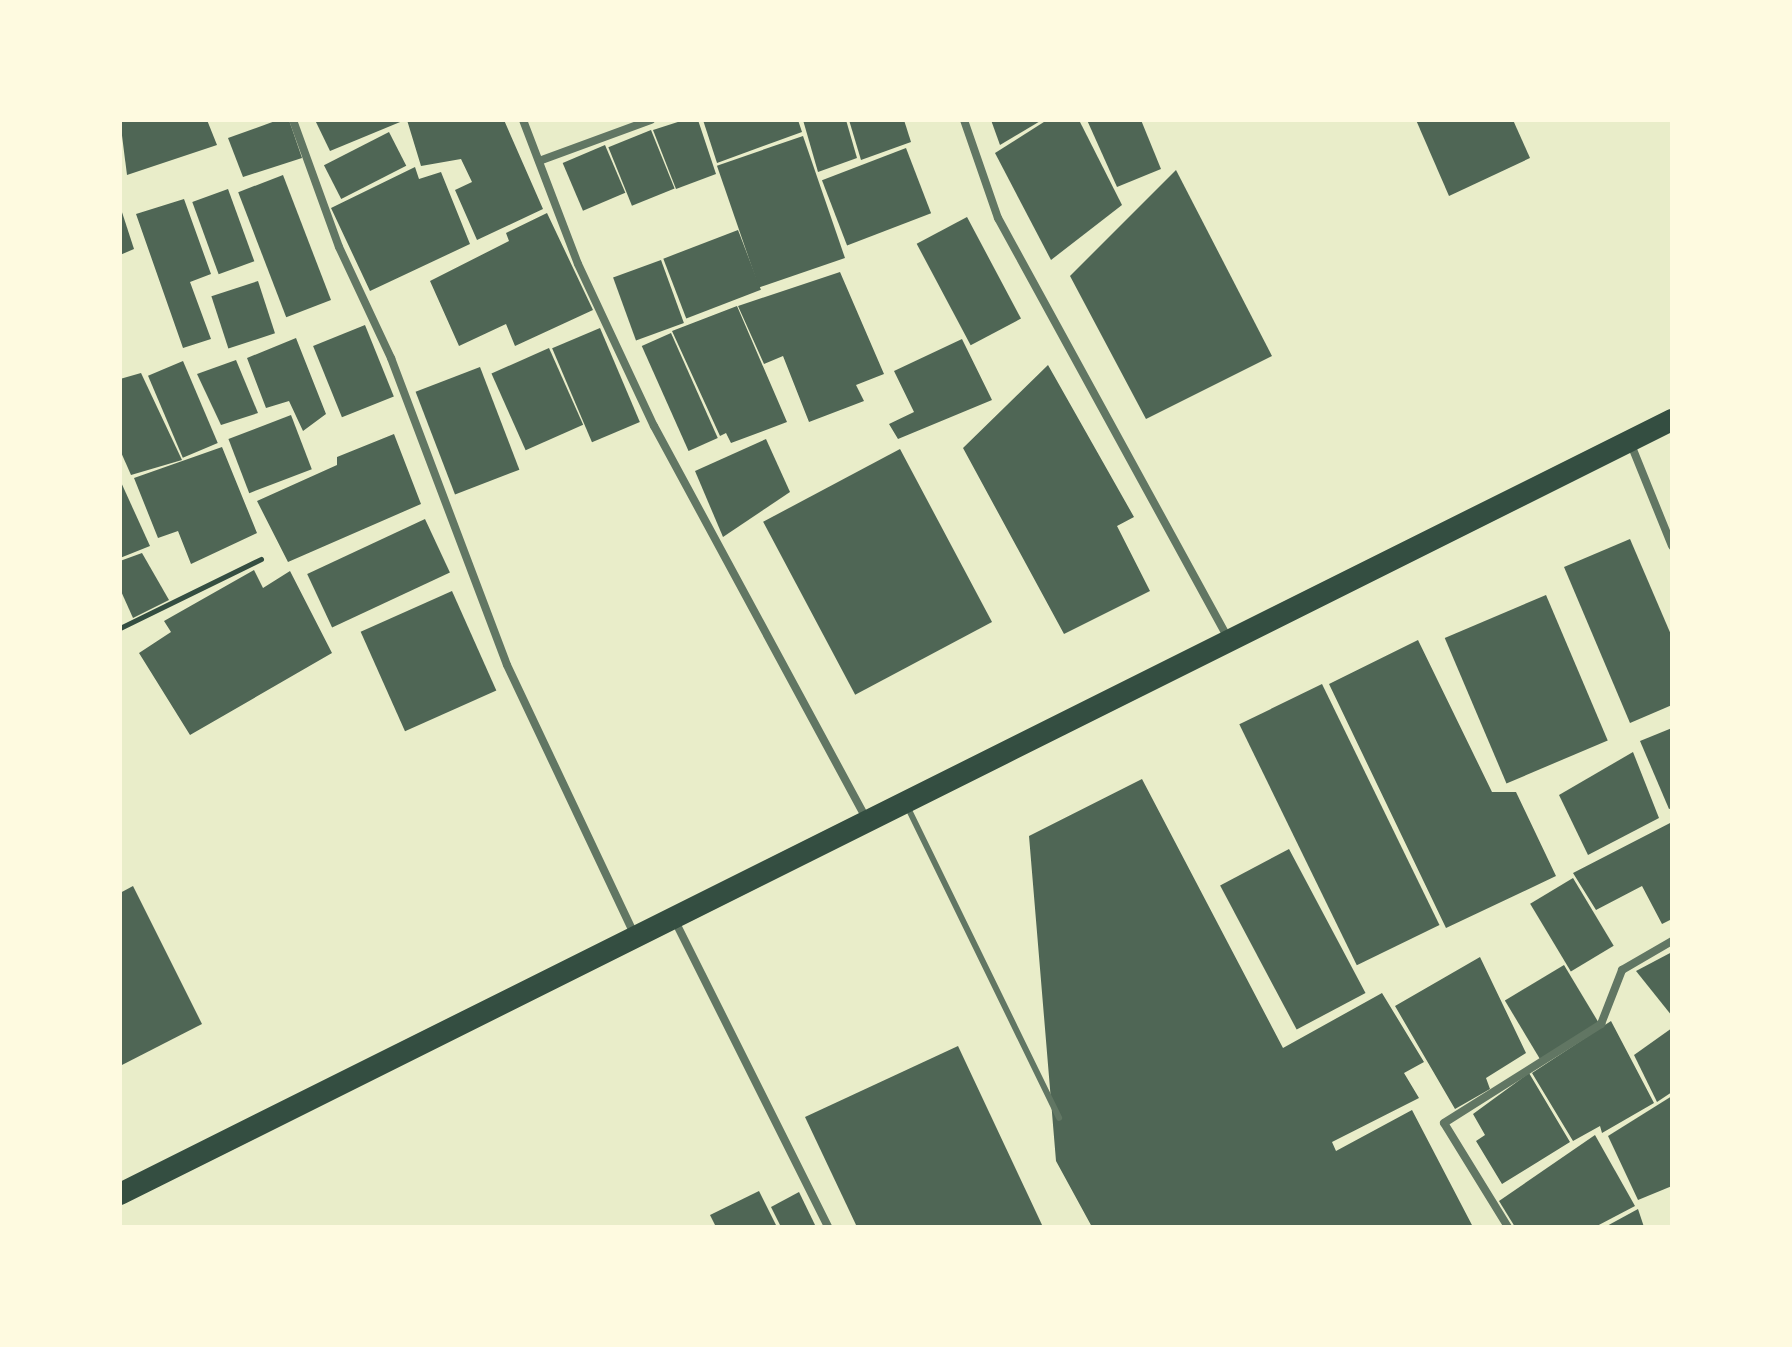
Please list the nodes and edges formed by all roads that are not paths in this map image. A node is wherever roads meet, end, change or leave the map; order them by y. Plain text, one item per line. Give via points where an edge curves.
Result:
1 (293, 120) edge
2 (523, 120) edge
3 (651, 120) edge
4 (964, 120) edge
5 (539, 161) junction
6 (1672, 420) edge
7 (1629, 441) junction
8 (1672, 546) edge
9 (1228, 639) junction
10 (904, 799) junction
11 (866, 818) junction
12 (673, 918) junction
13 (636, 937) junction
14 (1672, 941) edge
15 (1059, 1118) dead end
16 (120, 1194) edge
17 (828, 1227) edge
18 (1508, 1227) edge

1 - 13 street via 339,247 391,358 507,665
2 - 5 street
3 - 5 street
4 - 9 street via 998,218
5 - 11 street via 578,264 654,426
6 - 7 highway
7 - 8 street
7 - 9 highway
9 - 10 highway
10 - 11 highway
10 - 15 lane
11 - 12 highway
12 - 13 highway
12 - 17 street
13 - 16 highway
14 - 18 street via 1622,970 1601,1024 1444,1123

